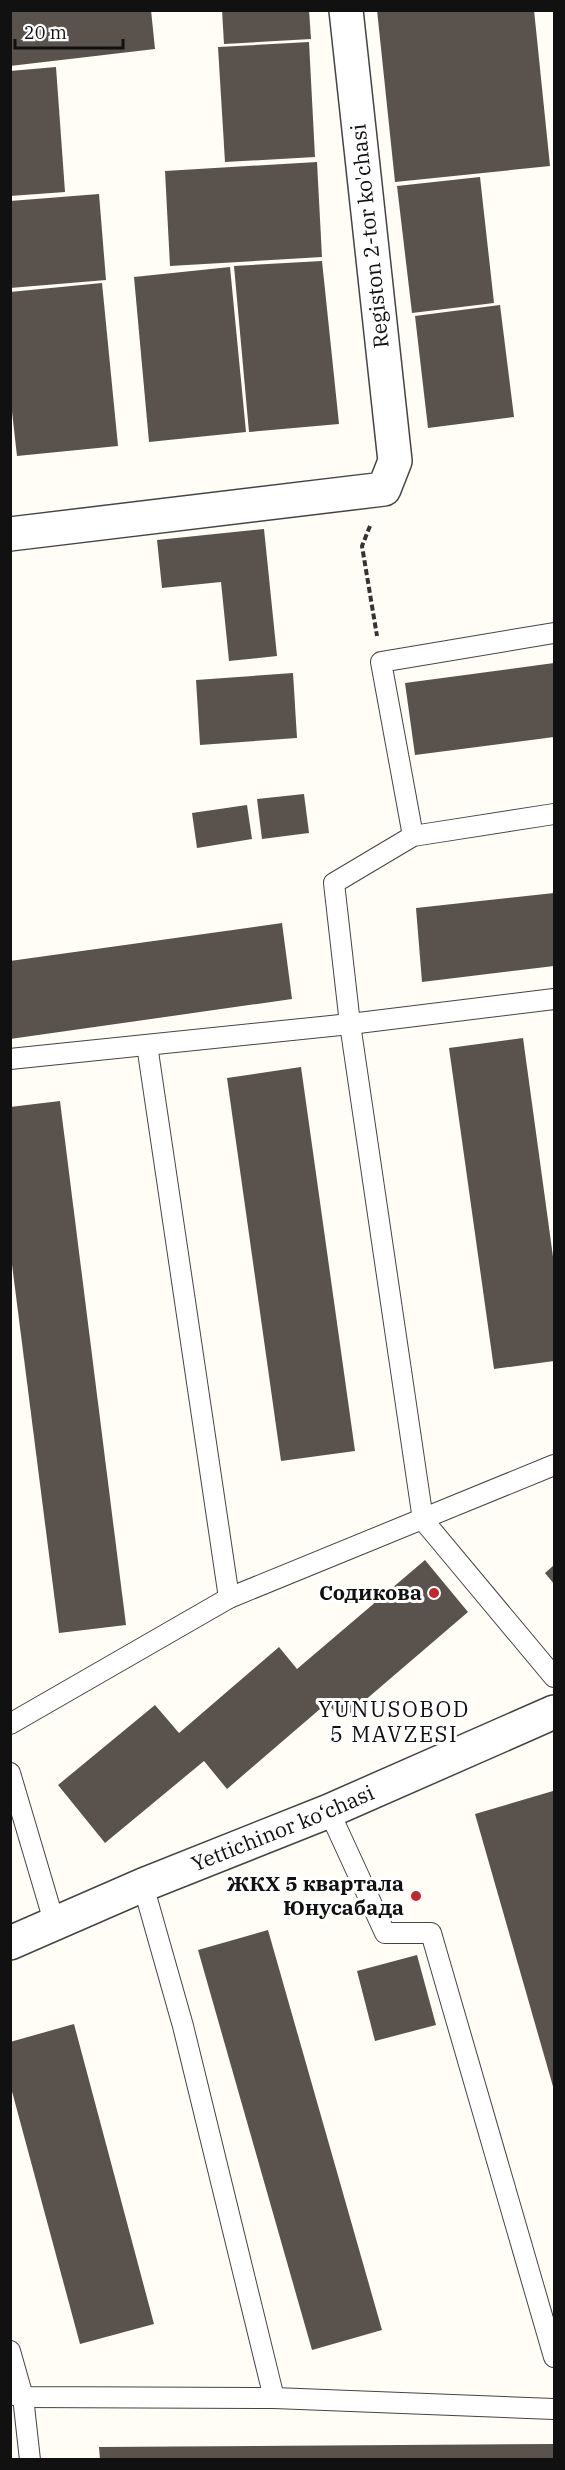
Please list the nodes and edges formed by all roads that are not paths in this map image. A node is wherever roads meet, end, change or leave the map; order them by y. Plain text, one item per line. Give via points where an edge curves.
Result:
1 (346, 10) edge
2 (10, 534) edge
3 (555, 633) edge
4 (555, 814) edge
5 (413, 836) junction
6 (555, 999) edge
7 (350, 1024) junction
8 (147, 1045) junction
9 (10, 1059) edge
10 (555, 1465) edge
11 (423, 1520) junction
12 (229, 1598) junction
13 (555, 1677) edge
14 (555, 1712) edge
15 (10, 1724) edge
16 (10, 1773) edge
17 (329, 1811) junction
18 (143, 1885) junction
19 (55, 1925) junction
20 (10, 1943) edge
21 (10, 2351) edge
22 (555, 2357) edge
23 (17, 2396) edge
24 (274, 2398) junction
25 (555, 2409) edge
26 (30, 2460) edge

1 - 2 street, Registon 2-tor ko'chasi via 389,475
3 - 5 lane via 381,662
4 - 5 lane
5 - 7 lane via 334,884
6 - 7 lane
7 - 8 lane
7 - 11 lane
8 - 9 lane
8 - 12 lane
10 - 11 lane
11 - 12 lane
11 - 13 lane
12 - 15 lane
14 - 17 street, Yettichinor ko‘chasi
16 - 19 lane
17 - 18 street, Yettichinor ko‘chasi
17 - 22 lane via 385,1933 431,1933
18 - 19 street, Yettichinor ko‘chasi
18 - 24 lane via 183,2026
19 - 20 street, Yettichinor ko‘chasi
21 - 23 lane
23 - 24 lane
23 - 26 lane
24 - 25 lane

